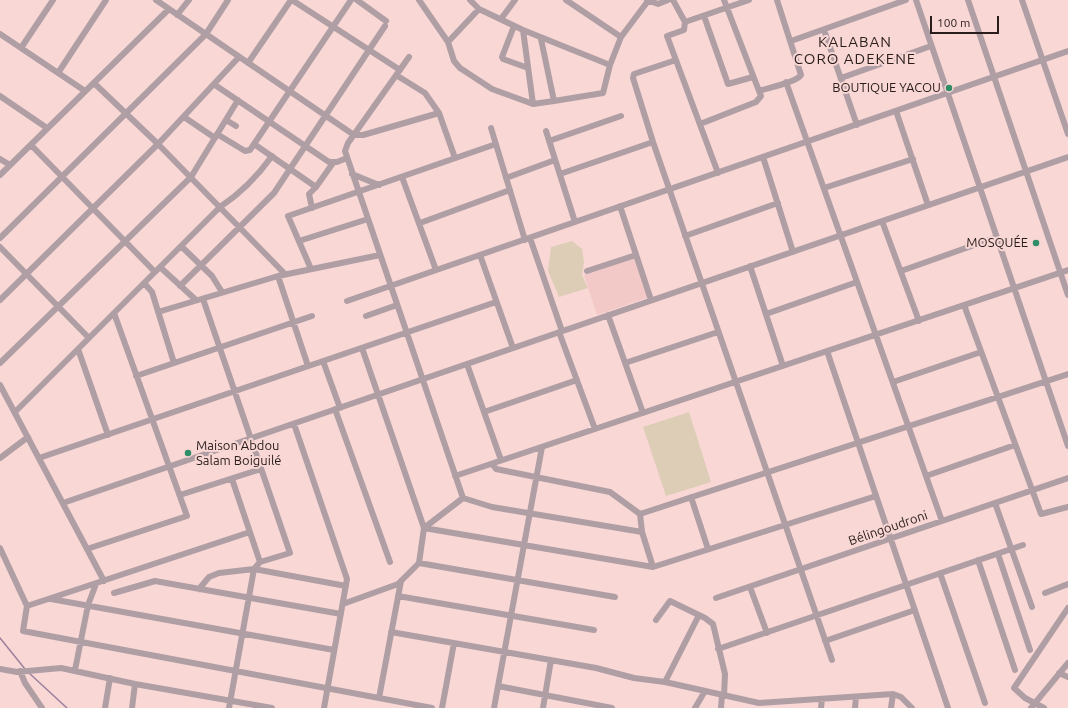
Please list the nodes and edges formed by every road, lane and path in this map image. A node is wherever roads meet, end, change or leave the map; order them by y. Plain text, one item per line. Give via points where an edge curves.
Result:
1 (52, 0) edge
2 (106, 0) edge
3 (156, 0) edge
4 (189, 0) edge
5 (292, 0) edge
6 (351, 0) edge
7 (357, 0) edge
8 (419, 0) edge
9 (470, 0) edge
10 (515, 0) edge
11 (566, 0) edge
12 (647, 0) edge
13 (668, 0) edge
14 (672, 0) edge
15 (724, 0) edge
16 (749, 0) edge
17 (777, 0) edge
18 (906, 0) edge
19 (916, 0) edge
20 (968, 0) edge
21 (1022, 0) edge
22 (225, 1) edge
23 (726, 8) junction
24 (169, 9) junction
25 (479, 9) junction
26 (178, 15) junction
27 (704, 16) junction
28 (501, 19) junction
29 (685, 22) junction
30 (333, 26) junction
31 (514, 26) junction
32 (523, 30) junction
33 (824, 30) junction
34 (0, 34) edge
35 (206, 34) junction
36 (621, 37) junction
37 (541, 39) junction
38 (791, 41) junction
39 (448, 42) junction
40 (932, 46) junction
41 (21, 48) junction
42 (370, 50) junction
43 (1068, 51) edge
44 (239, 56) junction
45 (409, 57) dead end
46 (676, 60) junction
47 (1043, 60) junction
48 (248, 63) junction
49 (610, 65) junction
50 (528, 68) junction
51 (398, 72) junction
52 (58, 73) junction
53 (753, 77) junction
54 (995, 77) junction
55 (840, 78) junction
56 (786, 82) junction
57 (94, 83) junction
58 (215, 85) junction
59 (85, 91) junction
60 (289, 91) junction
61 (758, 91) junction
62 (948, 93) junction
63 (0, 96) edge
64 (238, 100) junction
65 (554, 101) junction
66 (533, 104) junction
67 (896, 111) junction
68 (439, 112) junction
69 (126, 114) junction
70 (326, 116) junction
71 (621, 116) dead end
72 (184, 117) junction
73 (226, 120) junction
74 (268, 121) junction
75 (700, 124) junction
76 (857, 125) junction
77 (236, 126) dead end
78 (47, 128) junction
79 (491, 128) dead end
80 (546, 131) dead end
81 (1068, 134) edge
82 (354, 135) junction
83 (216, 136) junction
84 (549, 141) junction
85 (653, 142) junction
86 (807, 142) junction
87 (158, 144) junction
88 (254, 144) junction
89 (496, 144) junction
90 (31, 145) junction
91 (306, 146) junction
92 (272, 156) junction
93 (763, 157) junction
94 (1068, 157) edge
95 (347, 158) junction
96 (455, 158) junction
97 (913, 158) junction
98 (0, 159) edge
99 (555, 160) junction
100 (333, 163) junction
101 (10, 165) junction
102 (290, 169) junction
103 (1027, 171) junction
104 (718, 173) junction
105 (352, 174) junction
106 (560, 174) junction
107 (0, 175) edge
108 (62, 177) junction
109 (191, 177) junction
110 (402, 177) junction
111 (506, 178) junction
112 (379, 185) junction
113 (316, 187) junction
114 (980, 187) junction
115 (824, 188) junction
116 (510, 190) junction
117 (669, 190) junction
118 (358, 192) junction
119 (778, 203) junction
120 (928, 205) junction
121 (620, 206) junction
122 (220, 207) junction
123 (312, 208) junction
124 (93, 209) junction
125 (368, 219) junction
126 (882, 221) junction
127 (575, 222) junction
128 (420, 223) junction
129 (239, 228) junction
130 (840, 235) junction
131 (685, 236) junction
132 (997, 237) junction
133 (0, 238) edge
134 (527, 239) junction
135 (299, 241) junction
136 (126, 242) junction
137 (181, 246) junction
138 (0, 247) edge
139 (793, 252) junction
140 (380, 255) junction
141 (480, 255) junction
142 (636, 255) junction
143 (201, 265) junction
144 (750, 266) junction
145 (311, 269) junction
146 (158, 270) junction
147 (436, 270) junction
148 (1068, 270) edge
149 (587, 271) dead end
150 (901, 271) junction
151 (1060, 273) junction
152 (285, 274) junction
153 (27, 275) junction
154 (278, 276) junction
155 (857, 282) junction
156 (144, 283) junction
157 (701, 283) junction
158 (180, 286) junction
159 (390, 286) junction
160 (1014, 288) junction
161 (222, 292) junction
162 (1068, 295) edge
163 (0, 300) edge
164 (200, 300) junction
165 (651, 300) junction
166 (347, 301) dead end
167 (496, 302) junction
168 (397, 305) junction
169 (964, 305) junction
170 (58, 306) junction
171 (158, 312) junction
172 (114, 313) junction
173 (766, 314) junction
174 (608, 315) junction
175 (312, 316) dead end
176 (366, 316) dead end
177 (919, 321) junction
178 (293, 322) junction
179 (560, 332) junction
180 (718, 332) junction
181 (406, 333) junction
182 (876, 335) junction
183 (89, 338) junction
184 (220, 348) junction
185 (362, 348) junction
186 (513, 348) junction
187 (78, 349) junction
188 (826, 351) junction
189 (981, 352) junction
190 (323, 361) junction
191 (0, 363) edge
192 (174, 363) junction
193 (467, 364) junction
194 (625, 364) junction
195 (308, 366) junction
196 (783, 366) junction
197 (1068, 374) edge
198 (136, 376) junction
199 (422, 379) junction
200 (577, 380) junction
201 (1046, 381) junction
202 (736, 382) junction
203 (893, 382) junction
204 (0, 385) edge
205 (235, 392) junction
206 (378, 394) junction
207 (998, 397) junction
208 (337, 409) junction
209 (14, 412) junction
210 (484, 412) junction
211 (643, 413) junction
212 (152, 420) junction
213 (294, 424) junction
214 (908, 426) junction
215 (595, 429) junction
216 (108, 435) junction
217 (28, 437) junction
218 (251, 438) junction
219 (858, 442) junction
220 (1015, 445) junction
221 (1068, 446) edge
222 (542, 447) junction
223 (0, 458) edge
224 (39, 458) junction
225 (502, 460) junction
226 (492, 464) junction
227 (169, 467) junction
228 (261, 469) junction
229 (767, 472) junction
230 (455, 476) junction
231 (926, 476) junction
232 (536, 477) junction
233 (232, 478) junction
234 (1068, 478) edge
235 (1032, 490) junction
236 (180, 495) junction
237 (876, 496) junction
238 (691, 497) junction
239 (463, 498) junction
240 (63, 503) junction
241 (995, 503) junction
242 (1068, 507) edge
243 (529, 514) junction
244 (640, 514) junction
245 (942, 521) junction
246 (785, 525) junction
247 (424, 528) junction
248 (250, 532) junction
249 (642, 532) junction
250 (890, 538) junction
251 (524, 545) junction
252 (1023, 545) dead end
253 (0, 548) edge
254 (87, 549) junction
255 (708, 549) junction
256 (1011, 549) junction
257 (998, 554) junction
258 (978, 560) junction
259 (260, 562) junction
260 (390, 562) dead end
261 (419, 563) junction
262 (653, 567) junction
263 (254, 569) junction
264 (800, 570) junction
265 (940, 573) junction
266 (517, 579) junction
267 (104, 581) junction
268 (401, 581) junction
269 (96, 584) junction
270 (1068, 584) edge
271 (906, 585) junction
272 (346, 586) junction
273 (750, 587) junction
274 (199, 589) junction
275 (114, 593) dead end
276 (1045, 593) dead end
277 (398, 596) junction
278 (615, 596) dead end
279 (249, 598) junction
280 (716, 598) dead end
281 (51, 599) junction
282 (342, 604) junction
283 (27, 606) junction
284 (88, 606) junction
285 (1032, 607) dead end
286 (1068, 608) edge
287 (915, 610) junction
288 (341, 614) junction
289 (698, 615) junction
290 (816, 616) junction
291 (510, 617) junction
292 (656, 620) dead end
293 (594, 630) dead end
294 (391, 632) junction
295 (242, 633) junction
296 (766, 633) junction
297 (825, 641) junction
298 (81, 642) junction
299 (454, 643) junction
300 (718, 649) junction
301 (334, 650) junction
302 (1030, 650) dead end
303 (504, 652) junction
304 (551, 660) junction
305 (832, 660) dead end
306 (1068, 663) edge
307 (0, 669) edge
308 (75, 670) junction
309 (1015, 670) dead end
310 (22, 671) junction
311 (236, 671) junction
312 (1059, 673) junction
313 (1068, 677) edge
314 (110, 678) junction
315 (665, 682) junction
316 (135, 684) junction
317 (498, 686) junction
318 (327, 688) junction
319 (705, 691) junction
320 (893, 694) junction
321 (545, 695) junction
322 (723, 695) junction
323 (856, 697) junction
324 (379, 698) junction
325 (822, 699) junction
326 (230, 701) junction
327 (985, 703) dead end
328 (786, 705) edge
329 (758, 706) edge
330 (1033, 706) edge
331 (42, 708) edge
332 (105, 708) edge
333 (132, 708) edge
334 (229, 708) edge
335 (272, 708) edge
336 (324, 708) edge
337 (432, 708) edge
338 (442, 708) edge
339 (494, 708) edge
340 (543, 708) edge
341 (612, 708) edge
342 (695, 708) edge
343 (721, 708) edge
344 (821, 708) edge
345 (855, 708) edge
346 (891, 708) edge
347 (912, 708) edge
348 (948, 708) edge
349 (1044, 708) edge

1 - 41 street
2 - 52 street
3 - 24 street
4 - 26 street
5 - 30 street
5 - 48 street
6 - 30 street
7 - 42 street via 386,24
8 - 39 street
9 - 25 street
10 - 28 street
11 - 36 street
12 - 13 street via 658,4
12 - 36 street
14 - 29 street
15 - 23 street
16 - 23 street
17 - 38 street
18 - 33 street
19 - 40 street
20 - 54 street
21 - 47 street
22 - 35 street
23 - 27 street
23 - 53 street
24 - 26 street
24 - 57 street
25 - 28 street
25 - 39 street
26 - 35 street
27 - 29 street
27 - 53 street via 728,84
28 - 31 street
29 - 46 street via 684,30 667,36
30 - 42 street
30 - 60 street
31 - 32 street
31 - 50 street via 502,57
32 - 37 street
32 - 50 street
33 - 38 street
33 - 55 street
34 - 41 street
35 - 44 street
35 - 69 street
36 - 49 street
37 - 49 street
37 - 65 street
38 - 56 street via 802,74
39 - 66 street via 454,61 460,68 492,89
40 - 55 street
40 - 62 street
41 - 52 street
42 - 51 street
42 - 70 street
43 - 47 street
44 - 48 street
44 - 58 street
45 - 51 street
46 - 75 street
46 - 85 street via 634,74 633,78
47 - 54 street
47 - 81 street
48 - 60 street
49 - 65 street via 603,93
50 - 66 street
51 - 68 street via 425,93
51 - 82 street
52 - 59 street
53 - 61 street
54 - 62 street
54 - 103 street
55 - 76 street
56 - 61 street
56 - 86 street
57 - 59 street
57 - 69 street
58 - 64 street
58 - 72 street
59 - 78 street
60 - 70 street
60 - 74 street
61 - 75 street via 760,96 756,102
62 - 67 street
62 - 114 street
63 - 78 street
64 - 73 street
64 - 74 street
65 - 66 street
67 - 76 street
67 - 97 street
68 - 82 street via 363,135
68 - 96 street
69 - 87 street
69 - 108 street
70 - 82 street
70 - 91 street
71 - 84 street
72 - 83 street
72 - 87 street
73 - 77 street
73 - 83 street
74 - 88 street
74 - 91 street
75 - 104 street
76 - 86 street
78 - 90 street
79 - 89 street
80 - 84 street
82 - 95 street via 346,147
83 - 88 street via 245,151 250,150
83 - 109 street
84 - 99 street
85 - 106 street
85 - 117 street
86 - 93 street
86 - 115 street
87 - 109 street
87 - 124 street
88 - 92 street
89 - 96 street
89 - 111 street
90 - 101 street
90 - 108 street
91 - 100 street
91 - 102 street
92 - 102 street
92 - 122 street via 244,190
93 - 104 street
93 - 119 street
94 - 103 street
95 - 100 street
95 - 105 street
96 - 110 street
97 - 115 street
97 - 120 street
98 - 101 street
99 - 106 street
99 - 111 street
100 - 113 street
101 - 107 street
102 - 113 street
102 - 129 street via 274,193
103 - 114 street
103 - 151 street
104 - 117 street
105 - 112 street
105 - 118 street
106 - 127 street
108 - 124 street
108 - 133 street
109 - 122 street
109 - 136 street
110 - 112 street
110 - 128 street
111 - 116 street
112 - 118 street
113 - 123 street via 309,194
114 - 120 street
114 - 132 street
115 - 130 street
116 - 128 street
116 - 134 street
117 - 121 street
117 - 131 street
118 - 123 street
118 - 125 street
119 - 131 street
119 - 139 street
120 - 126 street
121 - 127 street
121 - 142 street
122 - 129 street
122 - 137 street
123 - 135 street via 288,216
124 - 136 street
124 - 153 street
125 - 135 street
125 - 140 street
126 - 130 street
126 - 150 street
127 - 134 street
128 - 147 street
129 - 143 street
129 - 152 street
130 - 139 street
130 - 155 street
131 - 157 street
132 - 150 street
132 - 160 street
134 - 141 street
134 - 179 street
135 - 145 street
136 - 146 street
136 - 170 street
137 - 143 street
137 - 146 street
138 - 153 street
139 - 144 street
140 - 145 street
140 - 159 street
141 - 147 street
141 - 167 street
142 - 149 street
142 - 165 street
143 - 158 street
143 - 161 street
144 - 157 street
144 - 173 street
145 - 152 street
146 - 156 street
146 - 158 street
147 - 159 street
148 - 151 street
150 - 177 street
151 - 160 street
151 - 162 street
152 - 154 street
153 - 163 street
153 - 170 street
154 - 161 street
154 - 178 street
155 - 173 street
155 - 182 street
156 - 171 street via 152,292
156 - 172 street
157 - 165 street
157 - 180 street
158 - 164 street
159 - 166 street
159 - 168 street
160 - 169 street
160 - 201 street
161 - 164 street
164 - 171 street
164 - 184 street
165 - 174 street
167 - 181 street
167 - 186 street
168 - 176 street
168 - 181 street
169 - 177 street
169 - 189 street
170 - 183 street
170 - 191 street
171 - 192 street
172 - 183 street
172 - 198 street
173 - 196 street
174 - 179 street
174 - 194 street
175 - 178 street
177 - 182 street
178 - 184 street
178 - 195 street
179 - 186 street
179 - 200 street
180 - 194 street
180 - 202 street
181 - 185 street
181 - 199 street
182 - 188 street
182 - 203 street
183 - 187 street
184 - 192 street
184 - 205 street
185 - 190 street
185 - 206 street
186 - 193 street
187 - 209 street
187 - 216 street
188 - 196 street
188 - 219 street
189 - 203 street
189 - 207 street
190 - 195 street
190 - 208 street
192 - 198 street
193 - 199 street
193 - 210 street
194 - 211 street
195 - 205 street
196 - 202 street
197 - 201 street
198 - 212 street
199 - 206 street
199 - 230 street
200 - 210 street
200 - 215 street
201 - 207 street
201 - 221 street
202 - 211 street
202 - 229 street
203 - 214 street
204 - 209 street
205 - 212 street
205 - 218 street
206 - 208 street
206 - 247 street
207 - 214 street
207 - 220 street
208 - 213 street
208 - 260 street
209 - 217 street
210 - 225 street
211 - 215 street
212 - 216 street
212 - 227 street
213 - 218 street
213 - 272 street via 347,579
214 - 219 street
214 - 231 street
215 - 222 street
216 - 224 street
217 - 223 street
217 - 224 street
218 - 227 street
218 - 228 street
219 - 229 street
219 - 237 street
220 - 231 street
220 - 235 street
222 - 225 street
222 - 232 street
224 - 240 street
225 - 226 street
226 - 230 street
226 - 232 street via 496,469
227 - 236 street
227 - 240 street
228 - 233 street
228 - 259 street via 290,553
229 - 238 street
229 - 246 street
230 - 239 street
231 - 245 street
232 - 243 street
232 - 244 street via 610,492
233 - 236 street
233 - 248 street
234 - 235 street, Bélingoudroni
235 - 241 street, Bélingoudroni
235 - 242 street via 1041,514
236 - 254 street via 187,516
237 - 246 street
237 - 250 street
238 - 244 street
238 - 255 street
239 - 243 street
239 - 247 street
240 - 254 street
241 - 245 street, Bélingoudroni
241 - 256 street
243 - 249 street
243 - 251 street
244 - 249 street
245 - 250 street, Bélingoudroni
246 - 255 street
246 - 264 street
247 - 251 street
247 - 261 street
248 - 259 street
248 - 267 street
249 - 262 street
250 - 264 street, Bélingoudroni
250 - 271 street
251 - 262 street
251 - 266 street
252 - 256 street
253 - 283 street
254 - 267 street
255 - 262 street
256 - 257 street
256 - 285 street
257 - 258 street
257 - 302 street
258 - 265 street
258 - 309 street
259 - 263 street
261 - 266 street
261 - 268 street
263 - 272 street
263 - 274 street via 209,577
263 - 279 street
264 - 273 street, Bélingoudroni
264 - 290 street
265 - 271 street
265 - 327 street
266 - 278 street
266 - 291 street
267 - 269 street
268 - 277 street
268 - 282 street
269 - 281 street
269 - 284 street
270 - 276 street
271 - 287 street
271 - 290 street
272 - 282 street
273 - 280 street, Bélingoudroni
273 - 296 street
274 - 275 street via 155,581
274 - 279 street
277 - 291 street
277 - 294 street
279 - 288 street
279 - 295 street
281 - 283 street
281 - 284 street
282 - 288 street
283 - 298 street via 23,631
284 - 295 street
284 - 298 street
286 - 330 street via 1014,688
287 - 297 street
287 - 348 street
288 - 301 street
289 - 292 street via 670,601
289 - 300 street via 713,624
289 - 315 street
290 - 296 street
290 - 297 street
291 - 293 street
291 - 303 street
294 - 299 street
294 - 324 street
295 - 301 street
295 - 311 street
296 - 300 street
297 - 305 street
298 - 308 street
298 - 311 street
299 - 303 street
299 - 338 street
300 - 322 street via 725,674
301 - 318 street
303 - 304 street
303 - 317 street
304 - 315 street
304 - 321 street
306 - 312 street
307 - 310 street
308 - 310 street via 51,668
308 - 314 street
310 - 331 street via 25,683
311 - 318 street
311 - 326 street
312 - 313 street
312 - 330 street
314 - 316 street
314 - 332 street
315 - 319 street
316 - 326 street
316 - 333 street
317 - 321 street
317 - 339 street
318 - 324 street
318 - 336 street
319 - 322 street
319 - 342 street
320 - 323 street
320 - 346 street
320 - 347 street via 901,697
321 - 340 street
321 - 341 street
322 - 329 street
322 - 343 street
323 - 325 street
323 - 345 street
324 - 337 street
325 - 328 street
325 - 344 street
326 - 334 street
326 - 335 street
328 - 329 street
330 - 349 street

